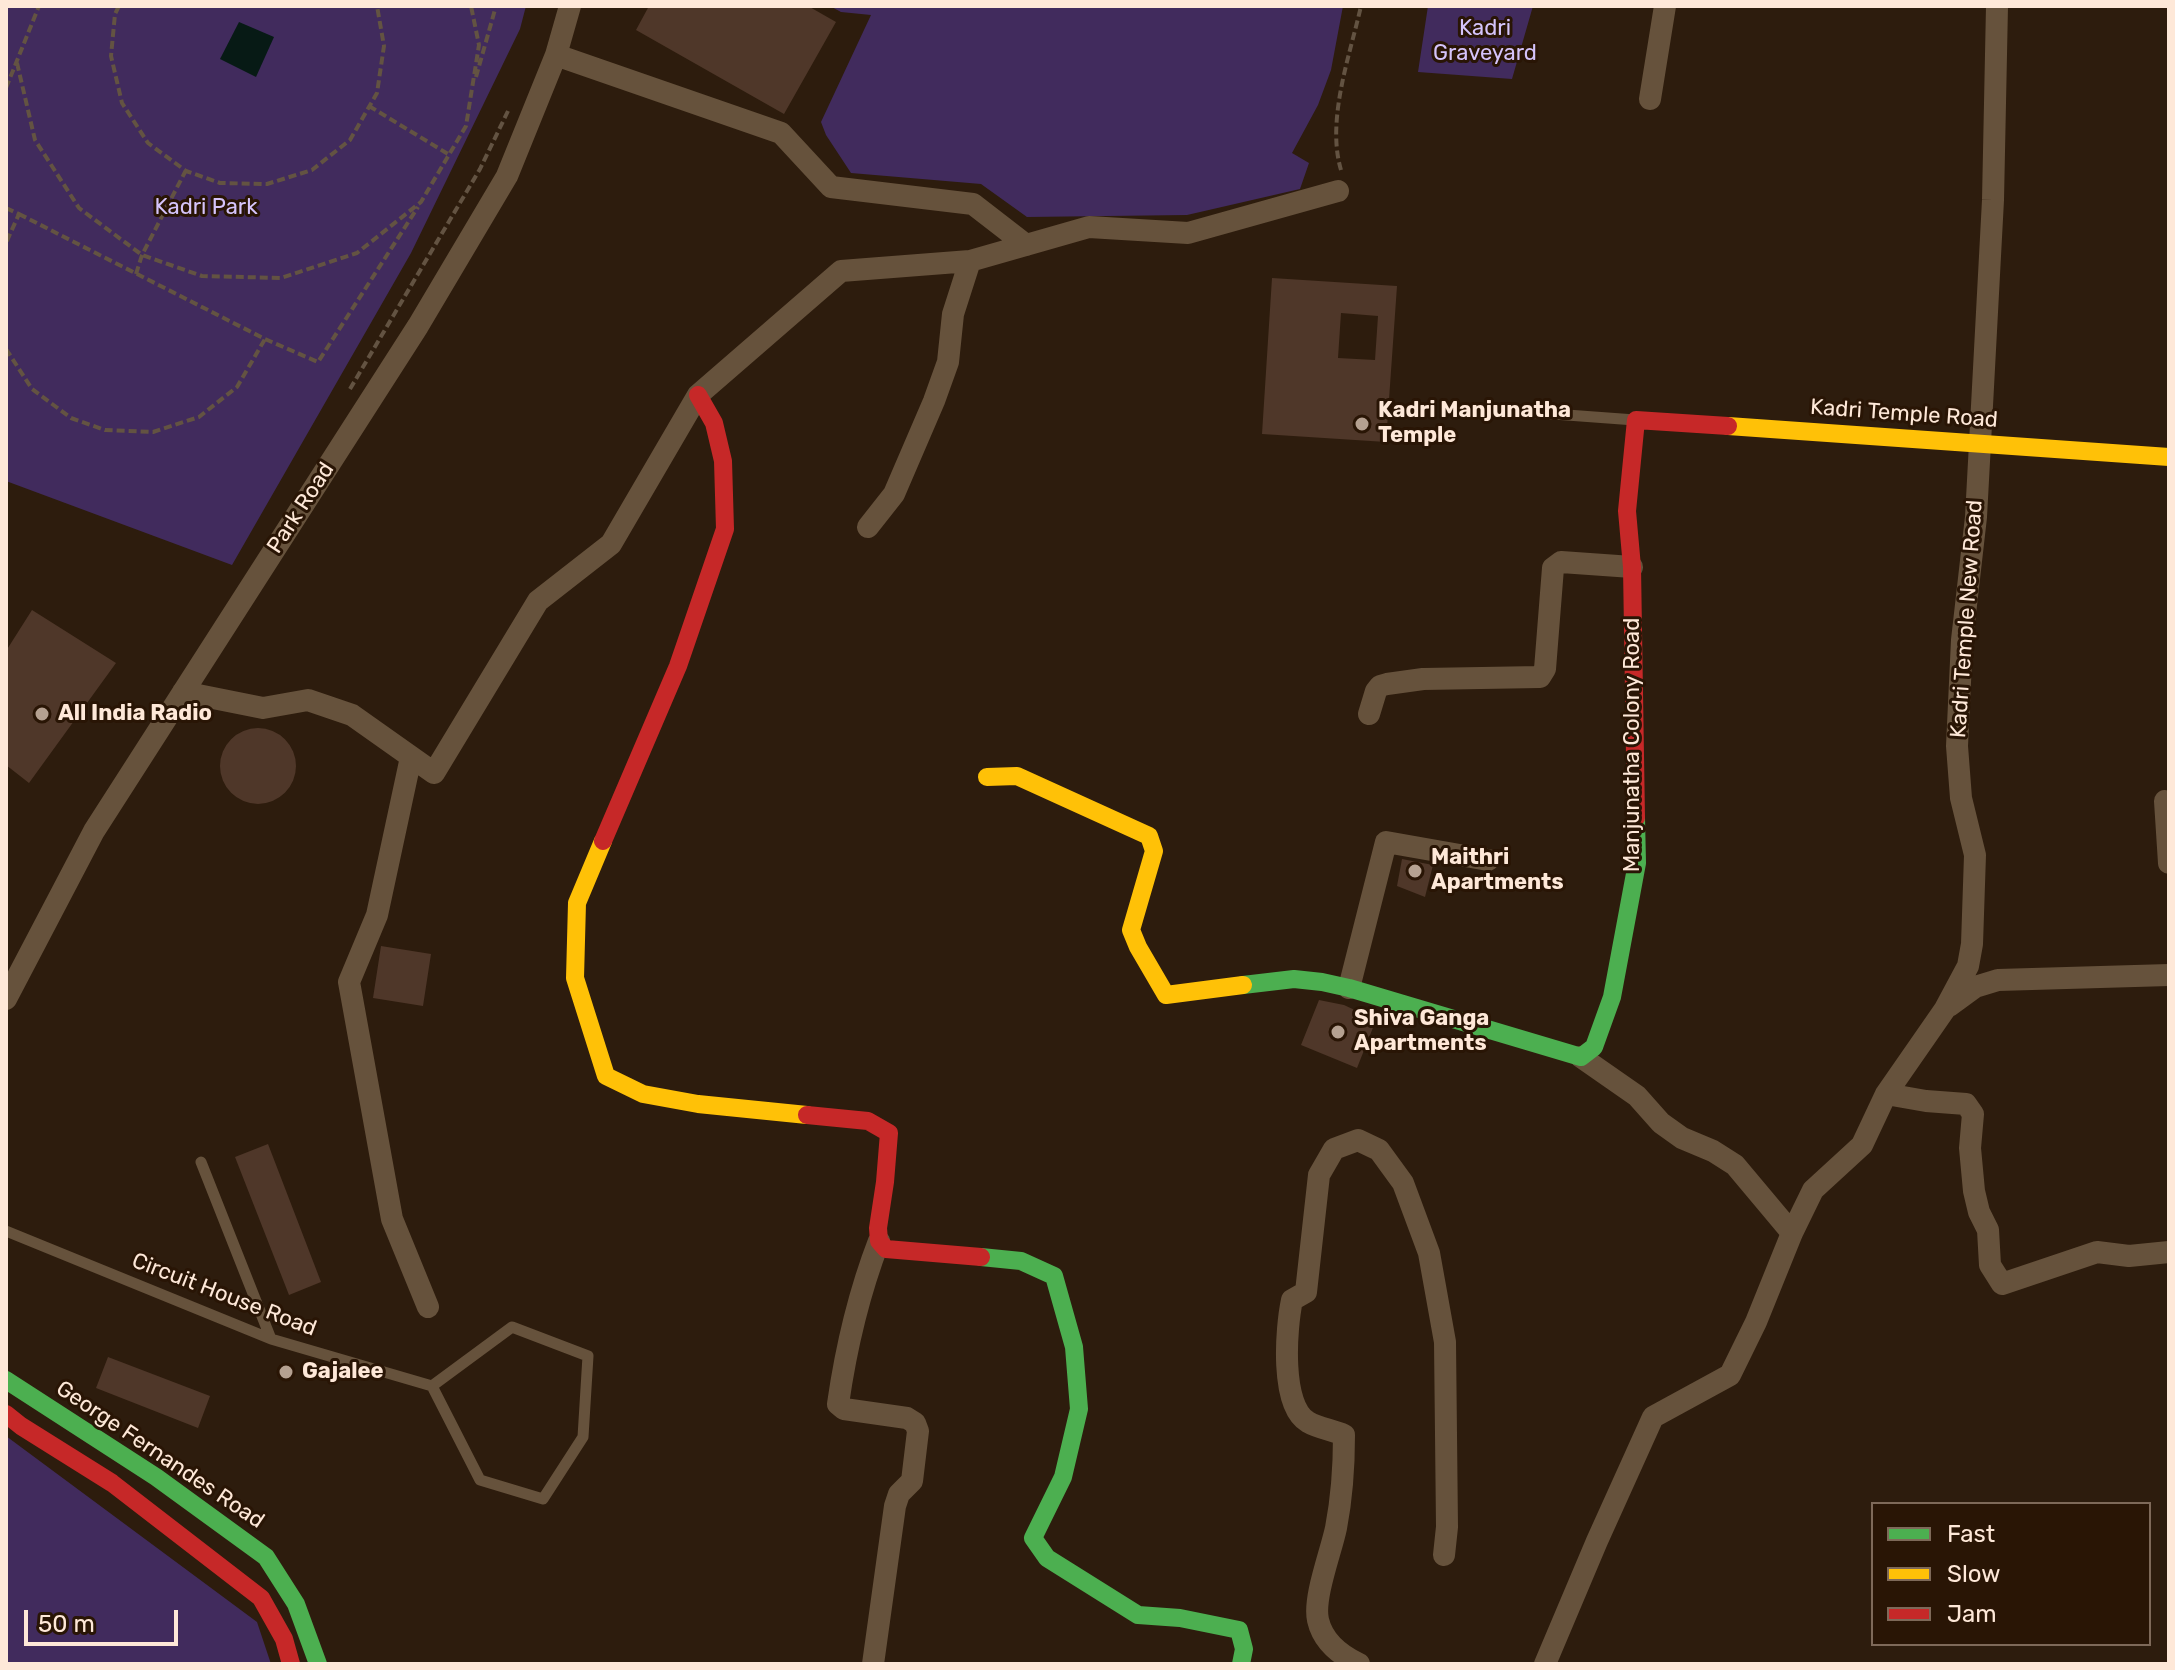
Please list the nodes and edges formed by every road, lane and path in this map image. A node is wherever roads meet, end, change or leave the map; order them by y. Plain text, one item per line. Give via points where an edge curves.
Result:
1 (39, 6) edge
2 (119, 6) edge
3 (377, 6) edge
4 (471, 6) edge
5 (496, 6) edge
6 (570, 6) edge
7 (1361, 6) edge
8 (1665, 6) edge
9 (1997, 6) edge
10 (556, 55) junction
11 (17, 63) junction
12 (6, 88) edge
13 (470, 99) junction
14 (1650, 99) dead end
15 (513, 101) dead end
16 (369, 106) junction
17 (448, 154) junction
18 (186, 171) junction
19 (1340, 182) joint
20 (421, 202) junction
21 (6, 208) edge
22 (19, 214) junction
23 (6, 243) edge
24 (1026, 245) junction
25 (142, 255) junction
26 (970, 261) junction
27 (136, 274) junction
28 (265, 339) junction
29 (6, 349) edge
30 (347, 395) dead end
31 (698, 395) junction
32 (1499, 410) dead end
33 (1636, 420) junction
34 (1980, 443) junction
35 (2169, 457) edge
36 (868, 527) dead end
37 (1632, 567) junction
38 (183, 692) junction
39 (1369, 714) dead end
40 (411, 757) junction
41 (987, 777) dead end
42 (2165, 801) dead end
43 (1488, 860) dead end
44 (2169, 863) edge
45 (2169, 975) edge
46 (1349, 988) junction
47 (6, 999) edge
48 (1945, 1009) junction
49 (1581, 1057) junction
50 (1886, 1094) junction
51 (201, 1162) dead end
52 (6, 1231) edge
53 (1792, 1233) junction
54 (879, 1241) junction
55 (2169, 1252) edge
56 (428, 1307) dead end
57 (271, 1339) junction
58 (6, 1380) edge
59 (432, 1386) junction
60 (6, 1414) edge
61 (1444, 1555) dead end
62 (291, 1664) edge
63 (318, 1664) edge
64 (873, 1664) edge
65 (1241, 1664) edge
66 (1359, 1664) edge
67 (1545, 1664) edge

1 - 11 path
2 - 18 path via 111,56 122,103 148,143
3 - 16 path via 384,46 377,93
4 - 13 path via 479,45
5 - 13 path
6 - 10 street, Park Road
7 - 19 path via 1337,116
8 - 14 street
9 - 34 street, Kadri Temple New Road
10 - 24 street via 781,133 831,187 973,204
10 - 38 street, Park Road via 507,176 410,340
11 - 12 path
11 - 25 path via 35,140 79,208
13 - 17 path via 466,126
15 - 30 path via 480,169
16 - 17 path
16 - 18 path via 350,140 312,170 267,184 220,183
17 - 20 path
18 - 25 path
19 - 24 street via 1188,233 1089,227
20 - 25 path via 357,253 281,278 202,276
20 - 28 path via 318,362
21 - 22 path
22 - 23 path
22 - 27 path
24 - 26 street
25 - 27 path
26 - 31 street via 841,271
26 - 36 street via 934,401 894,494
27 - 28 path
28 - 29 path via 237,387 199,417 153,432 105,430 71,418 32,389
31 - 40 street via 611,544 538,601 434,773
31 - 54 street via 714,423 723,461 725,529 678,666 577,903 575,978 606,1076 643,1094 868,1121 889,1133
32 - 33 lane
33 - 34 street, Kadri Temple Road
33 - 37 street, Manjunatha Colony Road via 1627,511
34 - 35 street, Kadri Temple Road
34 - 48 street, Kadri Temple New Road via 1957,746 1961,798 1975,855 1972,944 1968,966
37 - 39 street via 1561,562 1553,568 1545,669 1540,677 1387,684 1376,691
37 - 49 street, Manjunatha Colony Road via 1637,863 1612,997 1594,1047
38 - 40 street via 263,708 308,700 352,715
38 - 47 street, Park Road via 94,831
40 - 56 street via 377,915 349,982 392,1219
41 - 46 street via 1017,776 1149,836 1154,851 1131,930 1166,995 1294,979
42 - 44 street
43 - 46 street via 1386,842
45 - 48 street via 1998,980 1975,987
46 - 49 street
48 - 50 street, Kadri Temple New Road
49 - 53 street via 1637,1096 1682,1138 1735,1165
50 - 53 street, Kadri Temple New Road via 1862,1145 1813,1190
50 - 55 street via 1966,1104 1973,1114 1971,1175 1988,1230 1990,1265 2002,1284 2097,1252
51 - 57 lane
52 - 57 lane, Circuit House Road
53 - 67 street, Kadri Temple New Road via 1730,1375 1653,1417
54 - 64 street via 854,1322 838,1404 907,1418 918,1431 912,1481 895,1506
54 - 65 street via 886,1249 1021,1261 1054,1276 1074,1347 1079,1409 1063,1477 1033,1538 1047,1558 1138,1615 1239,1630
57 - 59 lane, Circuit House Road
58 - 63 street, George Fernandes Road via 156,1477 266,1557 296,1604
59 - 59 lane via 480,1480 543,1499 583,1437 588,1356 512,1327
60 - 62 street via 112,1483 261,1598
61 - 66 street via 1445,1342 1429,1253 1403,1183 1379,1150 1358,1140 1334,1149 1319,1175 1306,1292 1292,1300 1287,1323 1289,1384 1296,1409 1307,1422 1344,1435 1343,1480 1318,1621 1330,1646

